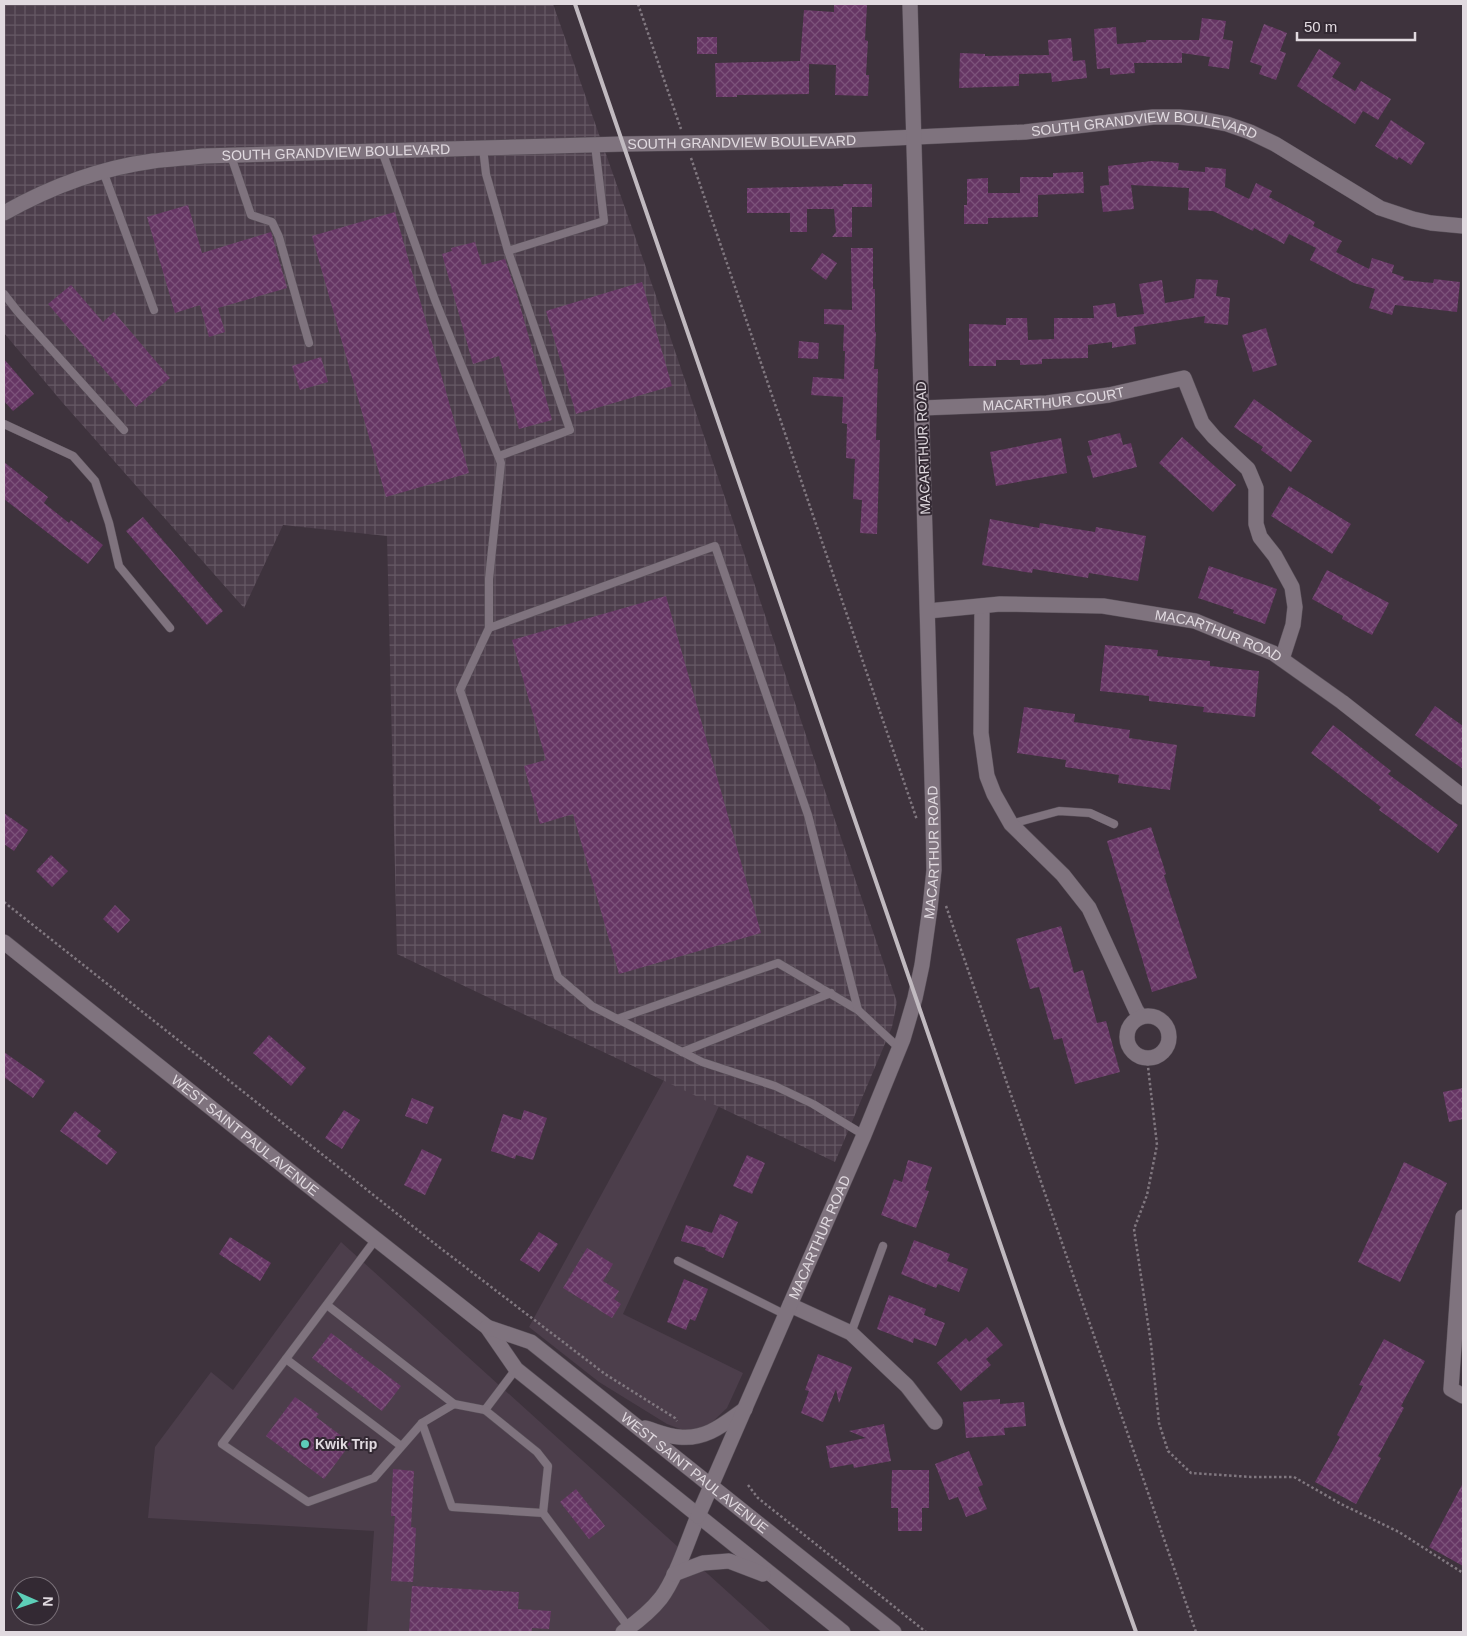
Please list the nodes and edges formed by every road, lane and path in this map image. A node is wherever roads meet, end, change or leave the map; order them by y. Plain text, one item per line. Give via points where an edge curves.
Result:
1 (638, 4) edge
2 (910, 4) edge
3 (914, 137) junction
4 (686, 143) junction
5 (595, 145) junction
6 (483, 148) junction
7 (382, 151) junction
8 (231, 156) junction
9 (103, 171) junction
10 (4, 213) edge
11 (1463, 226) edge
12 (508, 251) junction
13 (4, 294) edge
14 (154, 310) dead end
15 (309, 343) dead end
16 (922, 408) junction
17 (4, 424) edge
18 (124, 430) dead end
19 (498, 456) junction
20 (982, 606) junction
21 (928, 610) junction
22 (170, 628) dead end
23 (489, 628) junction
24 (1282, 659) junction
25 (1463, 797) edge
26 (917, 821) dead end
27 (1011, 824) junction
28 (1114, 824) dead end
29 (4, 902) edge
30 (949, 915) dead end
31 (4, 942) edge
32 (831, 993) junction
33 (858, 1010) junction
34 (1140, 1017) junction
35 (617, 1019) junction
36 (900, 1048) junction
37 (682, 1052) junction
38 (1147, 1058) junction
39 (864, 1135) junction
40 (1463, 1217) edge
41 (376, 1239) junction
42 (883, 1246) dead end
43 (678, 1261) dead end
44 (326, 1305) junction
45 (788, 1310) junction
46 (487, 1327) junction
47 (851, 1333) junction
48 (286, 1358) junction
49 (516, 1369) junction
50 (1463, 1396) edge
51 (454, 1404) junction
52 (746, 1408) junction
53 (485, 1410) junction
54 (935, 1422) dead end
55 (422, 1423) junction
56 (638, 1426) junction
57 (680, 1426) dead end
58 (402, 1446) junction
59 (712, 1485) junction
60 (748, 1486) dead end
61 (543, 1514) junction
62 (698, 1516) junction
63 (1463, 1573) edge
64 (674, 1574) junction
65 (776, 1579) junction
66 (628, 1631) edge
67 (843, 1632) edge
68 (894, 1632) edge
69 (926, 1632) edge
70 (1196, 1632) edge

1 - 4 path
2 - 3 street, MACARTHUR ROAD
3 - 4 street, SOUTH GRANDVIEW BOULEVARD
3 - 11 street, SOUTH GRANDVIEW BOULEVARD via 1025,132 1153,117 1201,119 1234,127 1275,144 1380,208 1431,223
3 - 16 street, MACARTHUR ROAD
4 - 5 street, SOUTH GRANDVIEW BOULEVARD
4 - 26 path
5 - 6 street, SOUTH GRANDVIEW BOULEVARD
5 - 12 lane via 604,221
6 - 7 street, SOUTH GRANDVIEW BOULEVARD
6 - 12 lane via 486,174
7 - 8 street, SOUTH GRANDVIEW BOULEVARD
7 - 19 lane via 435,300
8 - 9 street, SOUTH GRANDVIEW BOULEVARD via 153,161
8 - 15 lane via 251,215 272,222 279,237
9 - 10 street, SOUTH GRANDVIEW BOULEVARD via 49,190
9 - 14 lane
12 - 19 lane via 570,430
13 - 18 lane
16 - 21 street, MACARTHUR ROAD
16 - 24 street, MACARTHUR COURT via 1047,403 1109,395 1184,378 1202,423 1248,468 1256,488 1256,524 1260,537 1292,587 1293,625
17 - 22 lane via 73,456 95,481 119,566
19 - 23 lane via 501,464 489,579
20 - 21 street, MACARTHUR ROAD
20 - 24 street, MACARTHUR ROAD via 1102,606 1196,621
20 - 27 street via 981,733 987,776
21 - 36 street, MACARTHUR ROAD via 934,870 922,965
23 - 33 lane via 715,546 808,815
23 - 35 lane via 460,690 558,977 592,1006
24 - 25 street, MACARTHUR ROAD
27 - 28 lane via 1059,811 1090,813
27 - 34 street via 1063,876 1089,908
29 - 57 path via 439,1247 606,1374 675,1418
30 - 70 path
31 - 41 street, WEST SAINT PAUL AVENUE
32 - 33 lane
32 - 35 lane via 778,963
32 - 37 lane
33 - 36 lane
34 - 38 street via 1130,1026 1127,1040 1134,1052
34 - 38 street via 1154,1016 1160,1020 1165,1024 1169,1037 1160,1054
35 - 37 lane
36 - 39 street, MACARTHUR ROAD
37 - 39 lane via 783,1090
38 - 63 path via 1157,1145 1147,1195 1134,1230 1159,1423 1168,1452 1191,1473 1251,1478 1294,1477 1399,1532
39 - 45 street, MACARTHUR ROAD
40 - 50 street via 1451,1388
41 - 44 lane
41 - 46 street, WEST SAINT PAUL AVENUE
42 - 47 lane
43 - 45 lane
44 - 48 lane
44 - 51 lane
45 - 47 street
45 - 52 street, MACARTHUR ROAD
46 - 49 street, WEST SAINT PAUL AVENUE
46 - 56 street, WEST SAINT PAUL AVENUE via 531,1342
47 - 54 street via 908,1386
48 - 58 lane
48 - 58 lane via 222,1444 308,1502 374,1478
49 - 53 lane
49 - 62 street, WEST SAINT PAUL AVENUE
51 - 53 lane
51 - 55 lane
52 - 56 street via 719,1428 700,1436 677,1437
52 - 59 street, MACARTHUR ROAD
53 - 61 lane via 537,1452 548,1466
55 - 58 lane
55 - 61 lane via 452,1507
56 - 59 street, WEST SAINT PAUL AVENUE
59 - 62 street, MACARTHUR ROAD
59 - 68 street, WEST SAINT PAUL AVENUE
60 - 69 path via 758,1498
61 - 66 lane
62 - 64 street, MACARTHUR ROAD
62 - 65 street, WEST SAINT PAUL AVENUE
64 - 65 street via 704,1563 728,1561
64 - 66 street, MACARTHUR ROAD via 662,1597
65 - 67 street, WEST SAINT PAUL AVENUE

